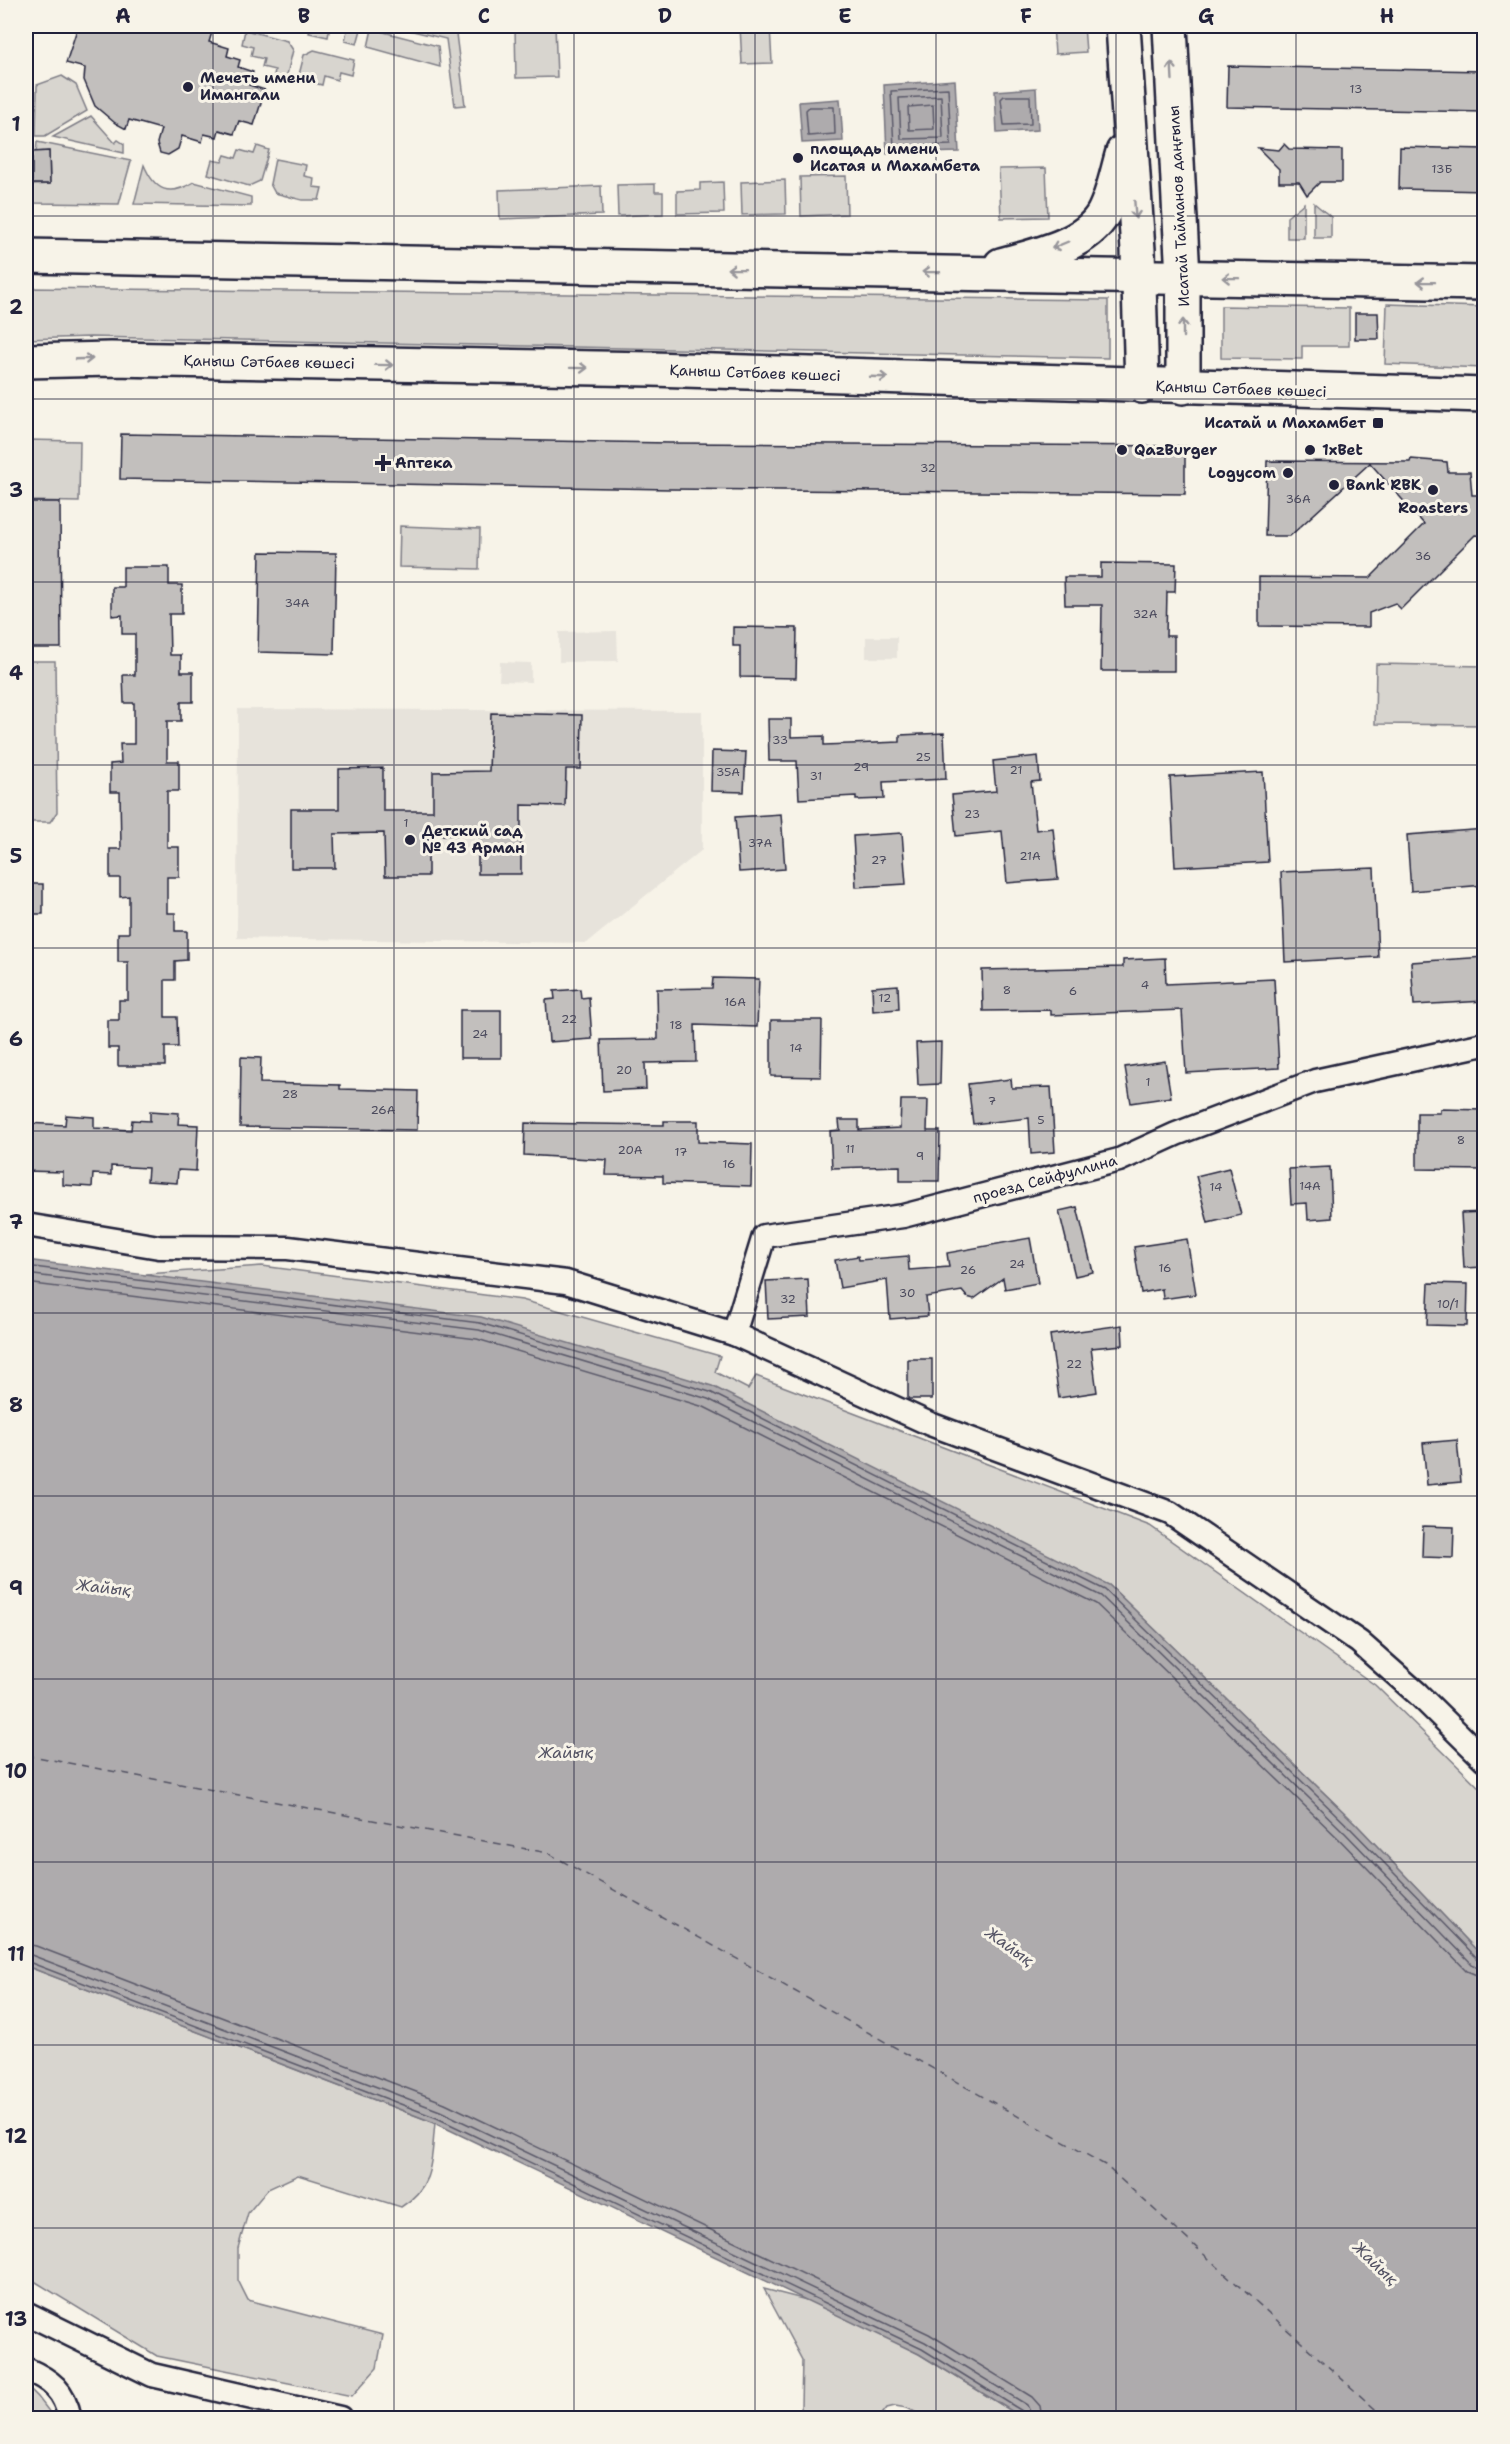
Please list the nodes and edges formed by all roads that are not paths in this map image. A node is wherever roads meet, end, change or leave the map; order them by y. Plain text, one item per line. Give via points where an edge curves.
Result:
1 (1123, 26) edge
2 (1170, 26) edge
3 (1129, 130) junction
4 (26, 256) edge
5 (973, 273) junction
6 (1139, 276) junction
7 (1183, 278) junction
8 (1485, 283) edge
9 (26, 361) edge
10 (1142, 386) junction
11 (1183, 387) junction
12 (1485, 395) edge
13 (1485, 1044) edge
14 (26, 1225) edge
15 (734, 1334) junction
16 (1485, 1759) edge
17 (26, 2313) edge
18 (26, 2369) edge
19 (70, 2418) edge
20 (339, 2418) edge

1 - 3 main road
7 -> 2 main road, Исатай Тайманов даңғылы
3 -> 5 main road via 1104,214 1093,228 1063,245
3 -> 6 main road
5 -> 4 main road
5 - 6 main road
6 - 7 main road
6 - 10 main road
8 -> 7 main road
11 -> 7 main road, Исатай Тайманов даңғылы
9 -> 10 main road, Қаныш Сәтбаев көшесі via 111,359 652,369
10 - 11 main road, Қаныш Сәтбаев көшесі
11 - 12 main road, Қаныш Сәтбаев көшесі
13 - 15 street, проезд Сейфуллина via 1315,1081 1119,1160 903,1216 764,1236
14 - 15 street via 159,1247 288,1248 566,1282
15 - 16 street via 930,1424 1170,1513 1359,1642
17 - 20 street via 152,2375
18 - 19 street via 50,2380

